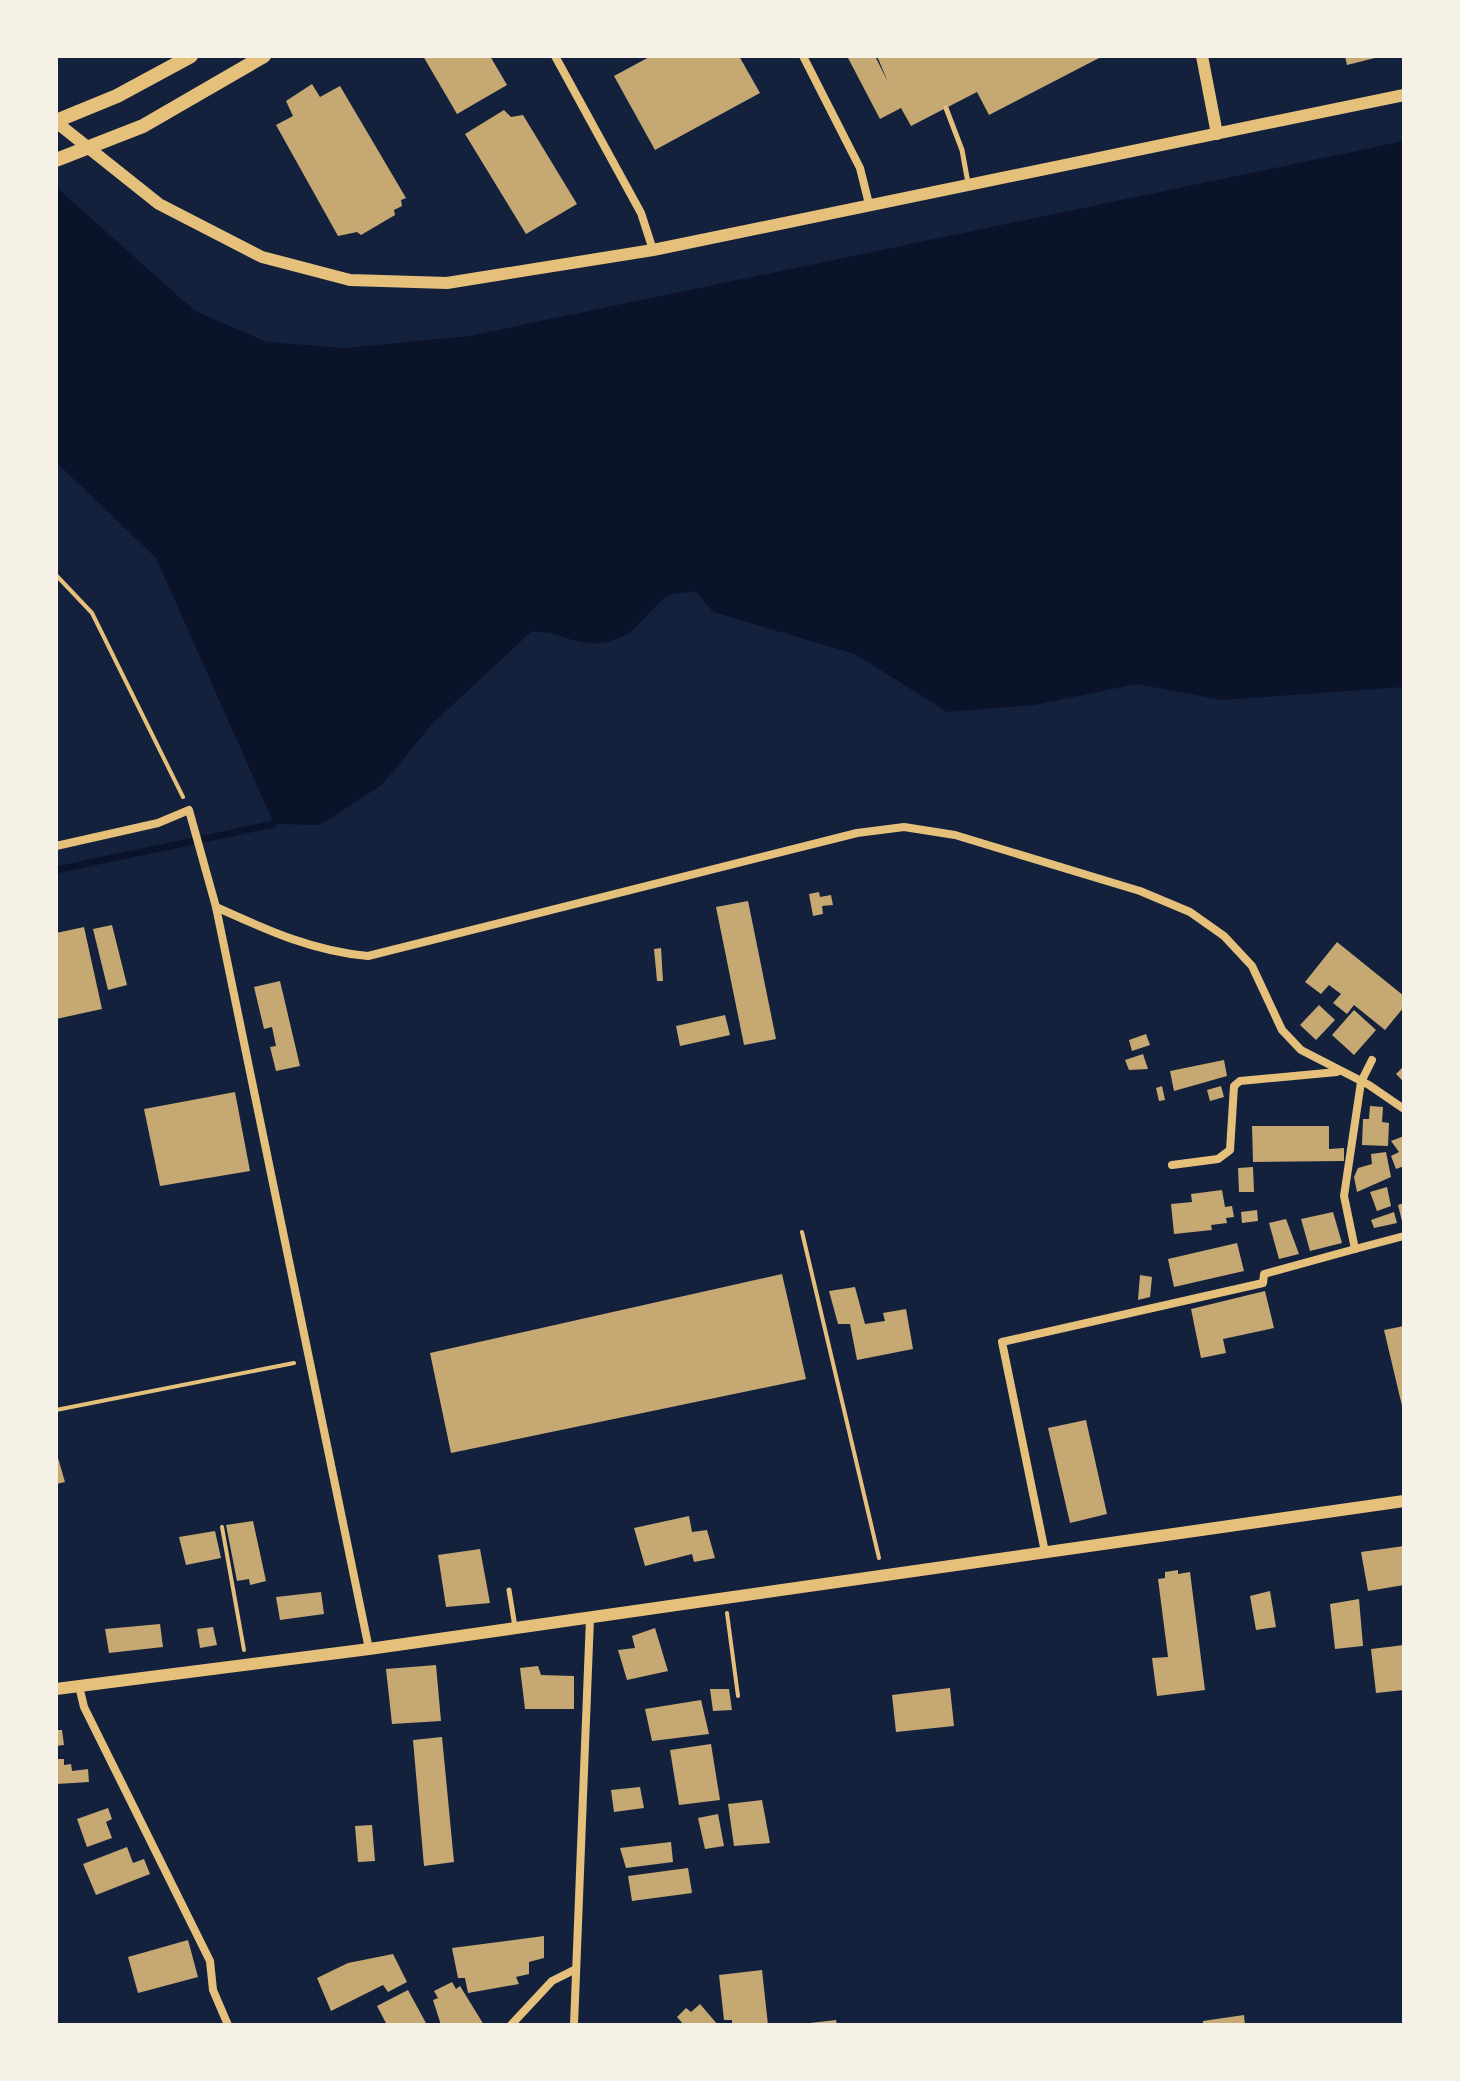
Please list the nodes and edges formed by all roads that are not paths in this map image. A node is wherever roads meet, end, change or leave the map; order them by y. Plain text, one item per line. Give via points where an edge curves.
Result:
1 (191, 56) edge
2 (264, 56) edge
3 (555, 56) edge
4 (803, 56) edge
5 (1202, 56) edge
6 (1404, 95) edge
7 (946, 108) dead end
8 (56, 121) edge
9 (1217, 134) junction
10 (90, 149) junction
11 (56, 160) edge
12 (968, 184) junction
13 (869, 204) junction
14 (653, 250) junction
15 (56, 846) edge
16 (216, 907) junction
17 (1372, 1060) dead end
18 (1338, 1072) junction
19 (1361, 1082) junction
20 (1404, 1109) edge
21 (1172, 1165) dead end
22 (1404, 1236) edge
23 (1355, 1249) junction
24 (1404, 1501) edge
25 (1045, 1552) junction
26 (509, 1590) dead end
27 (590, 1618) junction
28 (515, 1628) junction
29 (369, 1649) junction
30 (79, 1686) junction
31 (56, 1689) edge
32 (576, 1969) junction
33 (228, 2025) edge
34 (511, 2025) edge
35 (574, 2025) edge

1 - 8 main road
2 - 10 main road via 143,126
3 - 14 street via 641,213
4 - 13 street via 860,168
5 - 9 street
6 - 9 street
7 - 12 lane
8 - 10 street
9 - 12 street
10 - 11 main road
10 - 14 street via 159,204 229,243 287,265 350,280 447,283
12 - 13 street
13 - 14 street
15 - 16 street via 158,823 189,810
16 - 18 street via 298,944 368,956 857,833 904,827 955,835 1140,891 1190,912 1224,936 1252,966 1291,1041
16 - 29 street
17 - 19 street
18 - 19 street
18 - 21 street via 1240,1081 1234,1086 1230,1150 1218,1159
19 - 20 street
19 - 23 street via 1344,1196
22 - 23 street
23 - 25 street via 1264,1274 1263,1283 1002,1342
24 - 25 street
25 - 27 street
26 - 28 lane
27 - 28 street
27 - 32 street
28 - 29 street
29 - 30 street
30 - 31 street
30 - 33 street via 84,1707 210,1961 213,1990
32 - 34 street via 552,1981
32 - 35 street

